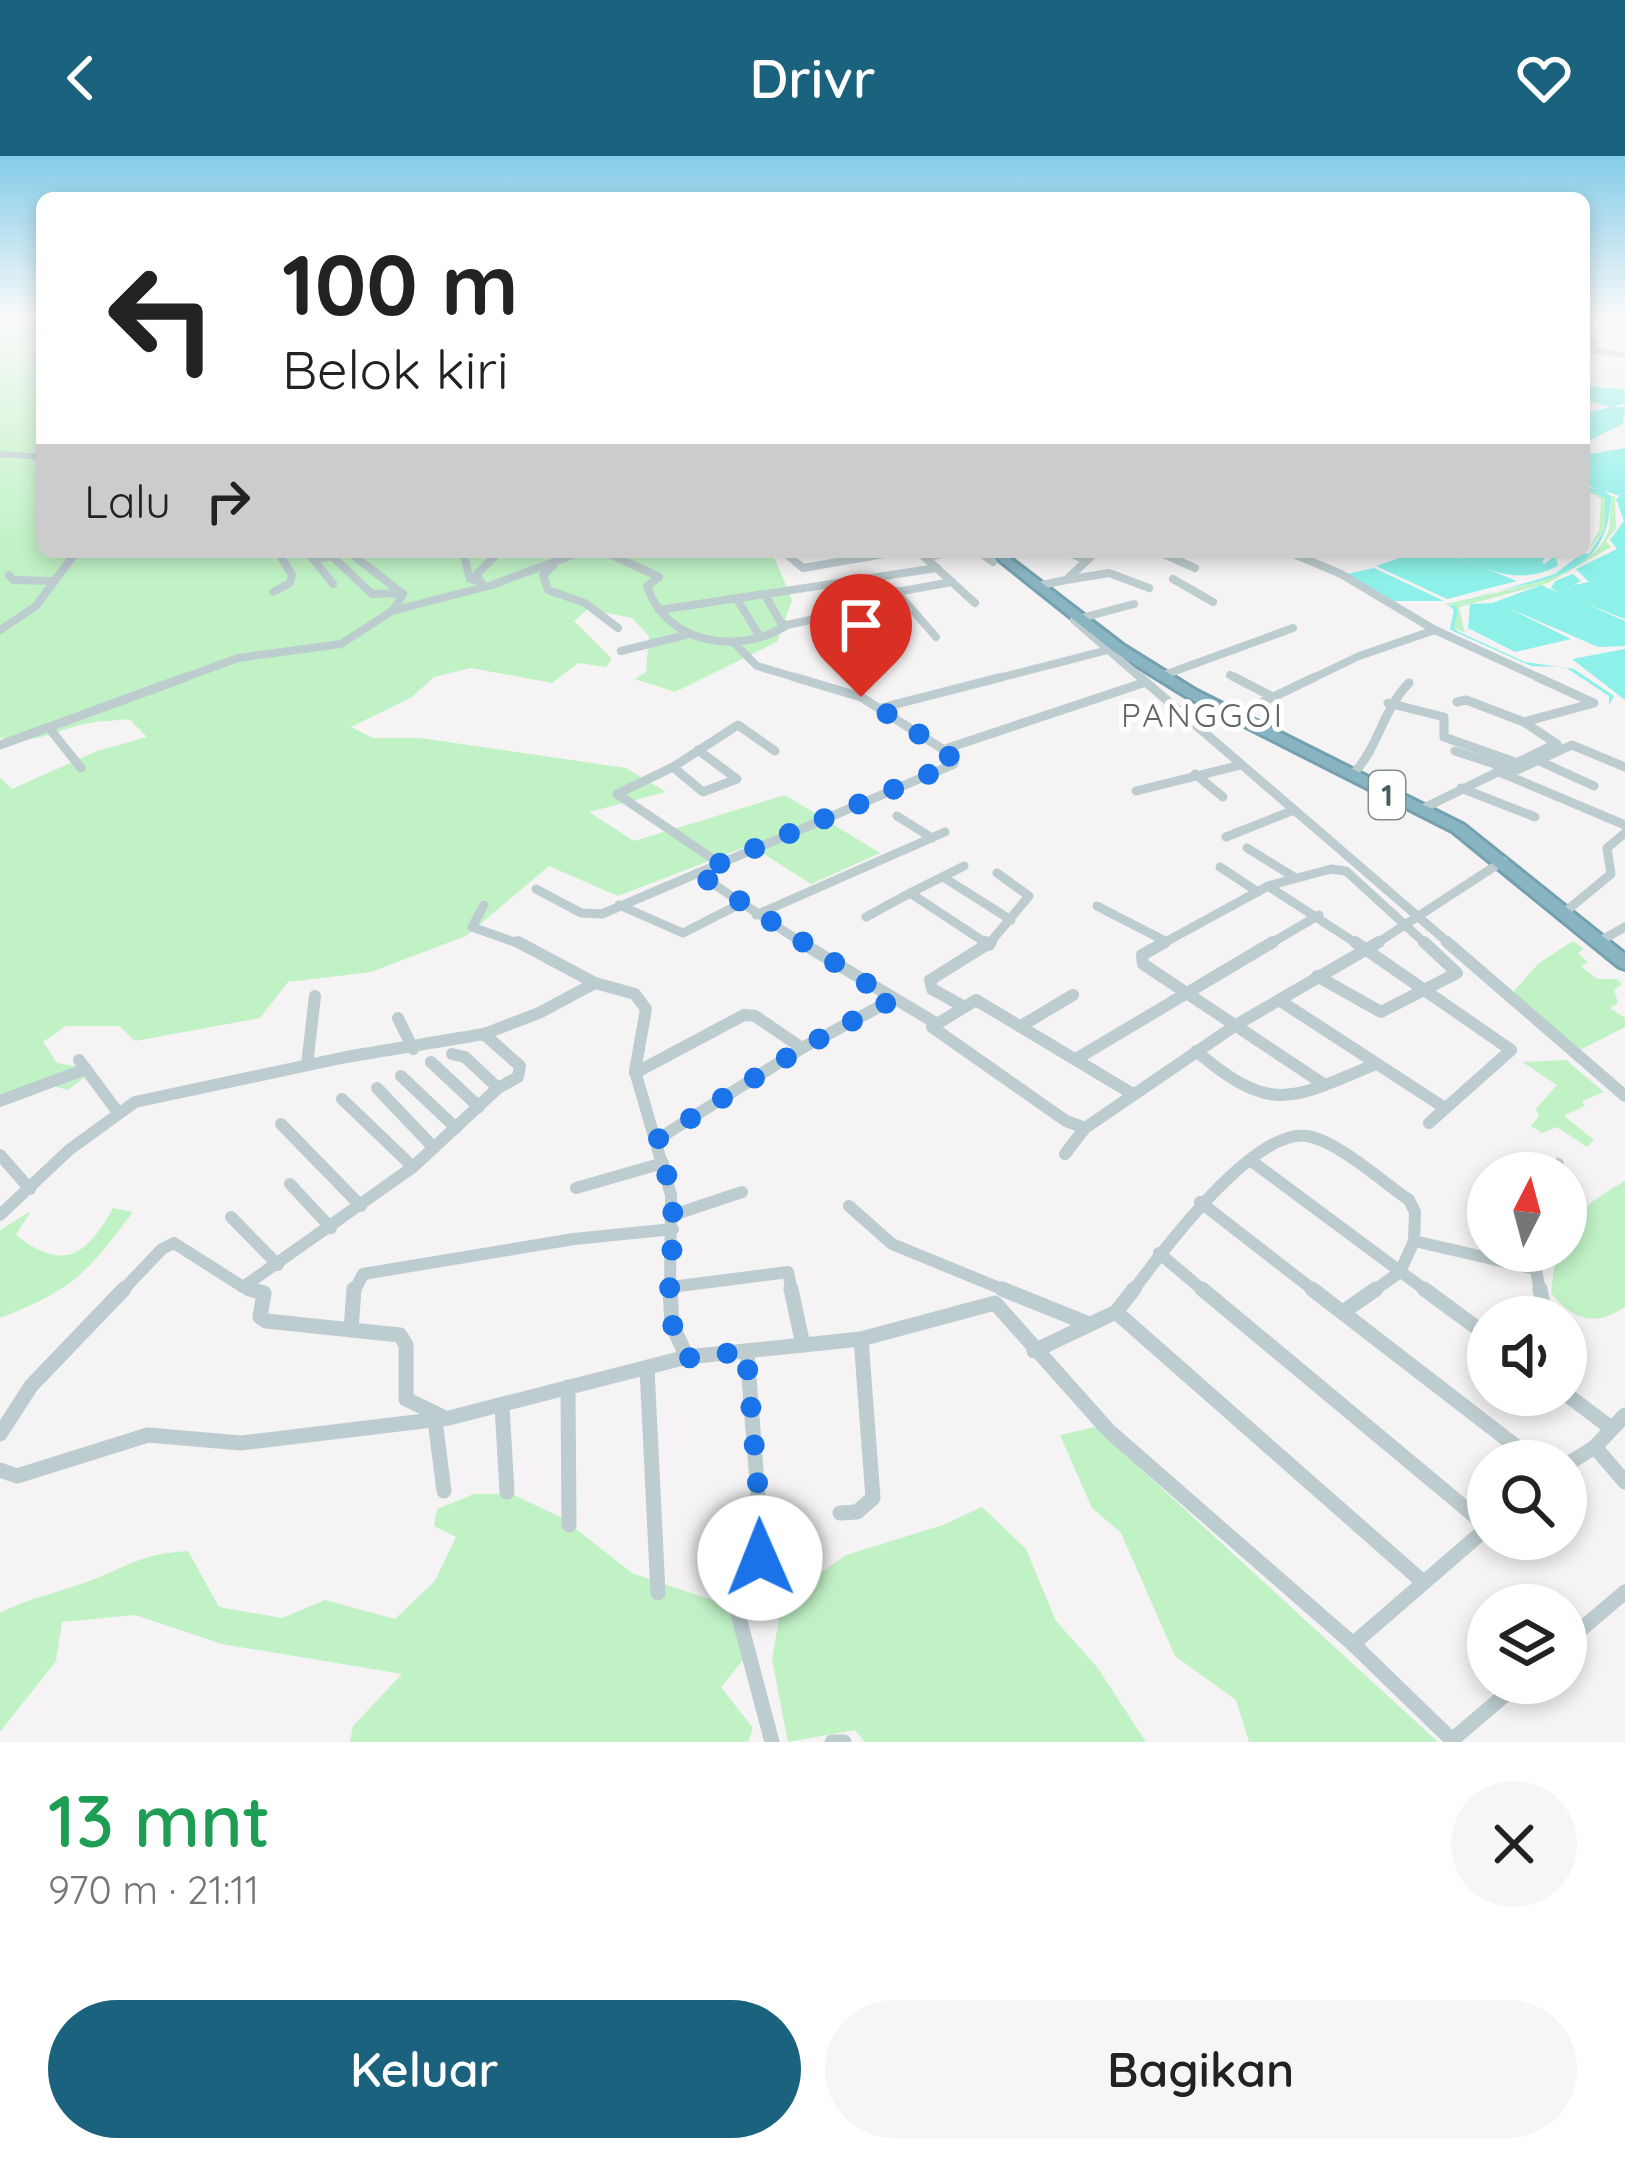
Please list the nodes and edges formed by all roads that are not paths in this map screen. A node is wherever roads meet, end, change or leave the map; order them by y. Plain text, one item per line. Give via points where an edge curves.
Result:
1 (0, 454) edge
2 (36, 457) edge
3 (72, 558) edge
4 (282, 558) edge
5 (312, 558) edge
6 (334, 558) edge
7 (358, 558) edge
8 (465, 558) edge
9 (493, 558) edge
10 (564, 558) edge
11 (618, 558) edge
12 (791, 558) edge
13 (835, 558) edge
14 (862, 558) edge
15 (925, 558) edge
16 (996, 558) edge
17 (1172, 558) edge
18 (1303, 558) edge
19 (1084, 559) edge
20 (560, 560) junction
21 (840, 562) junction
22 (937, 568) junction
23 (9, 575) dead end
24 (1066, 580) junction
25 (55, 581) junction
26 (952, 582) junction
27 (334, 584) dead end
28 (480, 584) junction
29 (1042, 585) junction
30 (1149, 588) dead end
31 (273, 592) dead end
32 (896, 592) junction
33 (402, 593) junction
34 (765, 595) junction
35 (862, 598) junction
36 (737, 599) junction
37 (1213, 602) dead end
38 (974, 603) dead end
39 (830, 604) dead end
40 (1134, 604) dead end
41 (658, 610) junction
42 (392, 611) junction
43 (1078, 615) junction
44 (787, 625) junction
45 (618, 628) dead end
46 (1293, 628) dead end
47 (0, 630) edge
48 (1435, 630) junction
49 (689, 634) junction
50 (760, 637) junction
51 (936, 638) dead end
52 (734, 643) junction
53 (621, 651) dead end
54 (1117, 652) junction
55 (1230, 675) dead end
56 (1164, 676) junction
57 (1146, 682) junction
58 (1409, 683) dead end
59 (1273, 697) junction
60 (1456, 702) dead end
61 (1388, 703) junction
62 (881, 708) junction
63 (1229, 719) junction
64 (1524, 722) junction
65 (49, 728) junction
66 (0, 745) edge
67 (1561, 746) junction
68 (1290, 747) junction
69 (698, 750) junction
70 (944, 750) junction
71 (776, 752) dead end
72 (1455, 752) dead end
73 (1537, 760) junction
74 (1240, 765) junction
75 (673, 767) junction
76 (1625, 767) edge
77 (81, 768) dead end
78 (1506, 770) junction
79 (1354, 773) junction
80 (1195, 774) junction
81 (1594, 786) dead end
82 (1378, 787) junction
83 (1467, 790) junction
84 (1136, 791) dead end
85 (703, 792) junction
86 (686, 797) dead end
87 (1223, 797) dead end
88 (1424, 808) junction
89 (1294, 810) junction
90 (897, 816) dead end
91 (1535, 817) dead end
92 (1625, 829) edge
93 (945, 832) dead end
94 (1226, 837) dead end
95 (932, 838) junction
96 (1247, 848) dead end
97 (1500, 862) junction
98 (718, 863) junction
99 (964, 866) dead end
100 (1220, 867) dead end
101 (697, 873) junction
102 (997, 873) dead end
103 (943, 877) junction
104 (1294, 877) junction
105 (536, 889) dead end
106 (1263, 889) junction
107 (910, 893) junction
108 (742, 903) junction
109 (484, 905) dead end
110 (620, 905) junction
111 (1096, 906) dead end
112 (1565, 912) junction
113 (756, 915) junction
114 (1319, 915) junction
115 (866, 916) dead end
116 (1420, 918) junction
117 (1011, 920) junction
118 (1408, 925) junction
119 (1625, 927) edge
120 (1600, 940) junction
121 (1165, 941) junction
122 (989, 945) junction
123 (1365, 946) junction
124 (1625, 963) edge
125 (1317, 976) junction
126 (1625, 976) edge
127 (595, 983) junction
128 (1419, 990) junction
129 (1185, 991) junction
130 (1072, 995) dead end
131 (315, 996) dead end
132 (892, 1000) junction
133 (1279, 1000) junction
134 (961, 1005) junction
135 (398, 1018) dead end
136 (934, 1022) junction
137 (1237, 1025) junction
138 (1021, 1026) junction
139 (484, 1034) junction
140 (802, 1048) junction
141 (413, 1049) junction
142 (1196, 1051) junction
143 (452, 1054) dead end
144 (1076, 1059) junction
145 (431, 1062) dead end
146 (1376, 1064) junction
147 (307, 1065) junction
148 (635, 1073) junction
149 (401, 1076) dead end
150 (1325, 1085) junction
151 (377, 1088) dead end
152 (499, 1088) junction
153 (1131, 1093) junction
154 (1625, 1096) edge
155 (342, 1100) dead end
156 (0, 1101) edge
157 (479, 1107) junction
158 (1445, 1108) junction
159 (117, 1111) junction
160 (1429, 1123) dead end
161 (280, 1124) dead end
162 (456, 1127) junction
163 (1085, 1128) junction
164 (658, 1139) junction
165 (434, 1148) junction
166 (1065, 1154) dead end
167 (0, 1155) edge
168 (1250, 1160) junction
169 (663, 1162) junction
170 (412, 1167) junction
171 (290, 1184) dead end
172 (576, 1188) dead end
173 (30, 1189) junction
174 (742, 1192) dead end
175 (1200, 1202) junction
176 (361, 1206) junction
177 (849, 1206) dead end
178 (0, 1215) edge
179 (231, 1217) dead end
180 (673, 1222) junction
181 (331, 1228) junction
182 (1414, 1241) junction
183 (1467, 1250) edge
184 (1159, 1253) junction
185 (278, 1265) junction
186 (1400, 1272) junction
187 (243, 1287) junction
188 (671, 1287) junction
189 (997, 1296) junction
190 (1116, 1312) junction
191 (1343, 1312) junction
192 (1467, 1321) edge
193 (1089, 1324) junction
194 (351, 1330) junction
195 (861, 1339) junction
196 (803, 1345) junction
197 (746, 1351) junction
198 (1034, 1351) junction
199 (688, 1358) junction
200 (647, 1368) junction
201 (568, 1387) junction
202 (1587, 1404) edge
203 (502, 1406) junction
204 (442, 1419) junction
205 (1621, 1419) edge
206 (0, 1434) edge
207 (1508, 1440) edge
208 (1595, 1447) junction
209 (1587, 1452) edge
210 (6, 1476) edge
211 (1625, 1482) edge
212 (444, 1491) dead end
213 (507, 1492) dead end
214 (840, 1513) dead end
215 (569, 1525) dead end
216 (1423, 1582) junction
217 (1625, 1592) edge
218 (658, 1593) dead end
219 (1587, 1624) edge
220 (1353, 1644) junction
221 (1495, 1704) edge
222 (1453, 1741) edge
223 (772, 1742) edge
224 (832, 1742) edge
225 (844, 1742) edge

1 - 2 street
3 - 25 street
4 - 31 street via 290,584
5 - 27 street
6 - 33 street via 372,594
7 - 33 street
8 - 28 street via 470,579
9 - 28 street via 479,571
10 - 20 street
11 - 41 street via 660,580 647,586
12 - 21 street via 803,568
13 - 21 street
14 - 21 street
15 - 22 street
16 - 29 highway, 1
17 - 37 street via 1196,569 1172,578
18 - 48 street
19 - 24 street
20 - 28 street
20 - 45 street via 543,575 548,590 585,603
22 - 26 street
22 - 34 street
23 - 25 street
24 - 29 street
24 - 30 street via 1112,573
25 - 47 street via 36,606
26 - 32 street
26 - 38 street
28 - 42 street
29 - 43 highway, 1
32 - 35 street
32 - 51 street
33 - 42 street
34 - 36 street
34 - 44 street
35 - 39 street
35 - 44 street via 865,608
36 - 41 street
36 - 50 street
40 - 43 street
41 - 49 street
42 - 65 street via 341,644 238,658
43 - 54 highway, 1
44 - 50 street
46 - 56 street
48 - 59 street
48 - 64 street via 1594,703
49 - 52 street
49 - 53 street
50 - 52 street
52 - 62 street via 757,666
54 - 56 highway, 1
54 - 57 street
54 - 62 street
54 - 63 highway, 1
55 - 59 street
56 - 63 highway, 1
57 - 70 street
57 - 74 street
58 - 61 street
59 - 63 street
60 - 64 street
61 - 78 street via 1444,717 1444,737
61 - 79 street via 1373,751
62 - 70 street
63 - 68 highway, 1
64 - 67 street
65 - 66 street
65 - 77 street
67 - 73 street
67 - 76 street
67 - 78 street
68 - 79 highway, 1
68 - 82 highway, 1
69 - 71 street via 738,725
69 - 75 street
69 - 85 street via 737,779
70 - 98 street via 953,764
72 - 78 street
73 - 78 street
73 - 81 street
74 - 80 street
74 - 89 street
75 - 85 street
75 - 98 street via 617,794
78 - 83 street
78 - 92 street
79 - 82 highway, 1
80 - 84 street
80 - 87 street
82 - 88 highway, 1
82 - 97 highway, 1
83 - 88 street
83 - 91 street
85 - 86 street
88 - 97 highway, 1
89 - 94 street
89 - 116 street
90 - 95 street
92 - 112 street via 1607,848 1611,874
93 - 95 street
95 - 113 street
96 - 104 street
97 - 112 highway, 1
97 - 116 street
97 - 126 highway, 1
98 - 101 street
99 - 103 street
100 - 106 street
101 - 108 street
101 - 110 street
102 - 117 street via 1029,894
103 - 107 street
103 - 117 street
104 - 106 street
104 - 118 street via 1346,871
105 - 110 street via 591,916
106 - 114 street
106 - 121 street
107 - 115 street
107 - 122 street
108 - 110 street via 683,933
108 - 113 street
109 - 127 street via 475,929
111 - 121 street
112 - 120 highway, 1
113 - 132 street
114 - 123 street
114 - 129 street
116 - 118 street
116 - 154 street
117 - 122 street
118 - 123 street
118 - 128 street via 1457,973
119 - 120 street
120 - 124 highway, 1
121 - 129 street via 1140,960
122 - 134 street via 930,980
123 - 125 street
123 - 128 street
125 - 128 street via 1381,1012
125 - 133 street
127 - 139 street
127 - 148 street via 635,994 646,1009
128 - 158 street via 1512,1052
129 - 137 street
129 - 144 street
130 - 138 street
131 - 147 street
132 - 136 street
132 - 140 street
133 - 137 street
133 - 146 street
134 - 136 street
134 - 138 street via 976,1000
135 - 141 street
136 - 163 street via 943,1036
137 - 142 street
137 - 150 street
138 - 144 street
139 - 141 street
139 - 152 street via 522,1069
140 - 148 street via 745,1015
140 - 164 street
141 - 147 street
142 - 150 street via 1256,1094
142 - 153 street
143 - 152 street
144 - 153 street
145 - 157 street
146 - 150 street
146 - 158 street
147 - 159 street
148 - 164 street
149 - 162 street
151 - 165 street
152 - 157 street
153 - 163 street
155 - 170 street
156 - 159 street via 83,1065
157 - 162 street
158 - 160 street
159 - 173 street
161 - 176 street
162 - 165 street
163 - 166 street
164 - 169 street
165 - 170 street
167 - 173 street
168 - 175 street
168 - 182 street via 1281,1139 1321,1140 1409,1200
168 - 186 street
169 - 172 street
169 - 180 street
170 - 176 street
171 - 181 street
173 - 178 street
174 - 180 street
175 - 184 street
175 - 191 street
176 - 181 street
177 - 189 street via 892,1244
179 - 185 street
180 - 188 street
180 - 194 street via 363,1274 354,1284
181 - 185 street
182 - 183 street
182 - 186 street
184 - 190 street
184 - 216 street via 1488,1527
185 - 187 street
186 - 191 street
186 - 192 street
187 - 194 street via 264,1293 266,1321
187 - 206 street via 180,1243 167,1245 31,1386
188 - 196 street via 788,1272
188 - 199 street via 672,1329
189 - 193 street
189 - 195 street
189 - 198 street
190 - 193 street
190 - 216 street
191 - 207 street
193 - 198 street
194 - 204 street via 400,1335 406,1399
195 - 196 street
195 - 214 street via 873,1498 857,1512
196 - 197 street
197 - 199 street
197 - 223 street via 762,1549 737,1610
198 - 220 street via 1109,1431
199 - 200 street
200 - 201 street
200 - 218 street
201 - 203 street
201 - 215 street
202 - 205 street
203 - 204 street
203 - 213 street
204 - 210 street via 241,1443 148,1435
204 - 212 street
205 - 208 street
208 - 209 street
208 - 211 street
216 - 220 street
217 - 219 street
220 - 222 street
221 - 222 street
224 - 225 street

